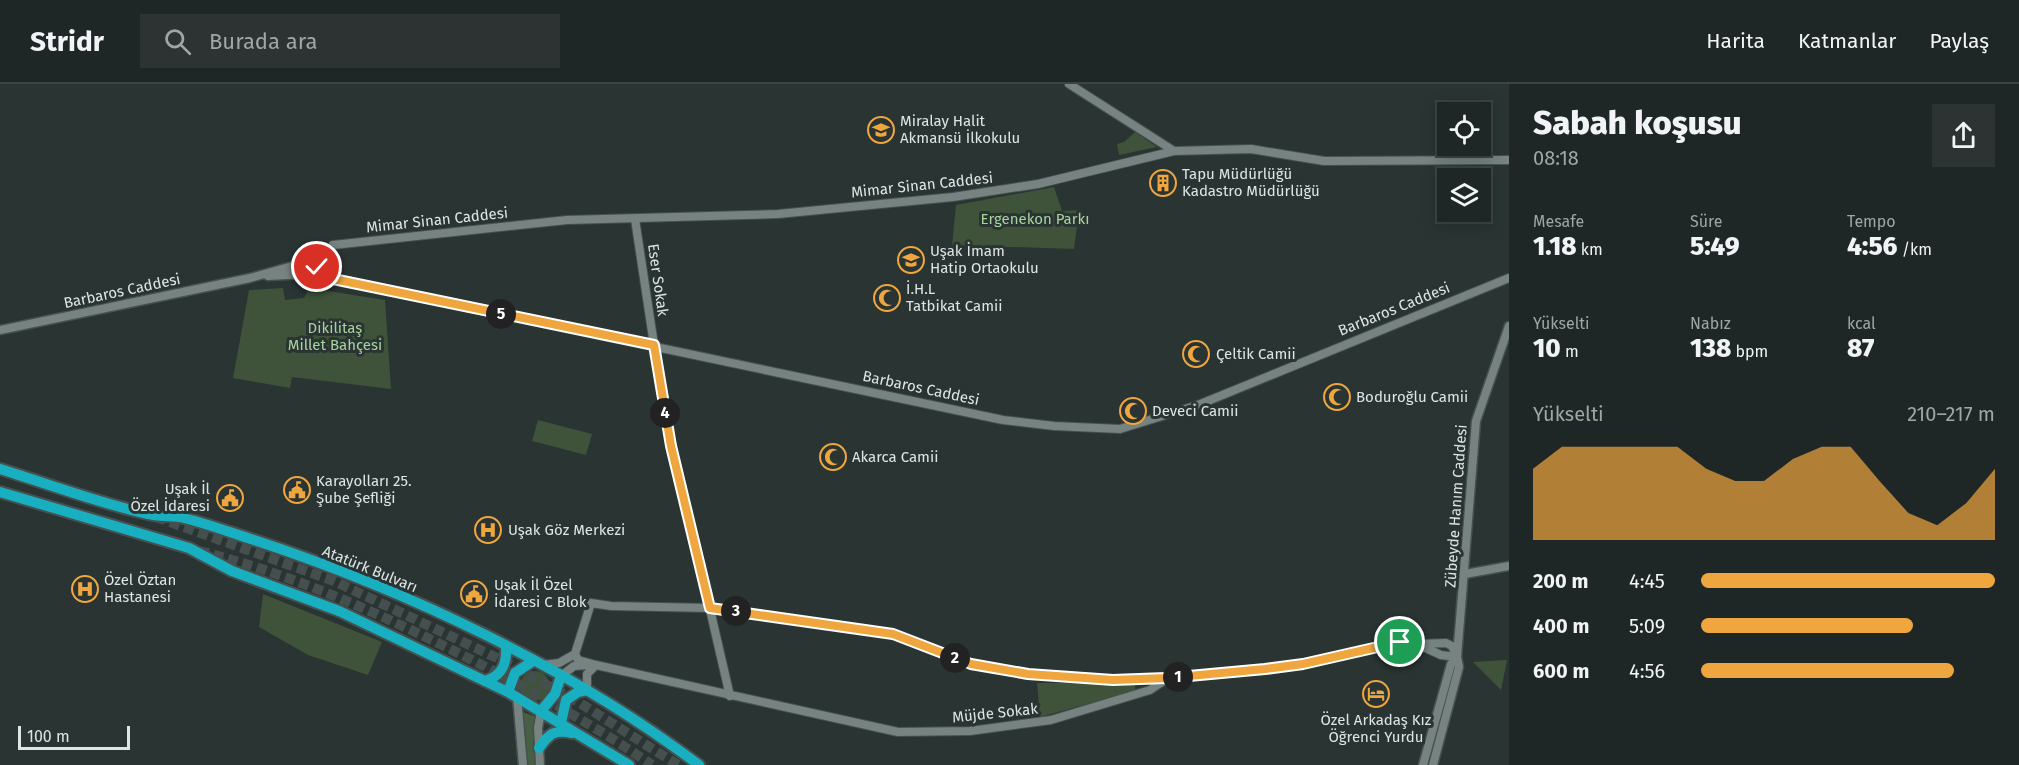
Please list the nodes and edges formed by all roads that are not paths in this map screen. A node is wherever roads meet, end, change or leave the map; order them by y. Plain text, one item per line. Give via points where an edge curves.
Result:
1 (1069, 84) edge
2 (1174, 151) junction
3 (1509, 160) edge
4 (635, 219) junction
5 (333, 244) dead end
6 (303, 263) junction
7 (308, 274) junction
8 (250, 278) junction
9 (1509, 278) edge
10 (1509, 326) edge
11 (0, 330) edge
12 (654, 345) junction
13 (0, 469) edge
14 (0, 492) edge
15 (1509, 566) edge
16 (1465, 574) junction
17 (710, 608) junction
18 (1417, 644) junction
19 (506, 647) junction
20 (575, 654) junction
21 (1457, 657) junction
22 (537, 663) junction
23 (596, 665) junction
24 (561, 676) junction
25 (1167, 678) junction
26 (485, 681) junction
27 (587, 690) junction
28 (512, 695) junction
29 (730, 696) junction
30 (541, 711) junction
31 (561, 723) junction
32 (581, 735) junction
33 (539, 748) junction
34 (523, 765) edge
35 (540, 765) edge
36 (628, 765) edge
37 (699, 765) edge
38 (1423, 765) edge
39 (1433, 765) edge

1 - 2 street
2 - 3 street, Mimar Sinan Caddesi via 1251,149 1324,161
2 - 4 street, Mimar Sinan Caddesi via 1038,184 969,195 778,214
4 - 5 street, Mimar Sinan Caddesi via 567,220
4 - 12 street, Eser Sokak
6 - 7 main road via 302,270
6 - 7 main road via 309,260 316,264 315,272
6 - 8 main road
7 - 8 main road
7 - 12 street, Barbaros Caddesi
8 - 11 main road, Barbaros Caddesi
9 - 12 street, Barbaros Caddesi via 1198,405 1120,429 1003,420
10 - 16 main road, Zübeyde Hanım Caddesi via 1476,421
12 - 17 street, Eser Sokak via 669,437
13 - 19 highway, Atatürk Bulvarı via 150,515 177,516 288,552 400,597
14 - 26 highway via 189,548 232,571 339,611
15 - 16 main road
16 - 21 main road, Zübeyde Hanım Caddesi
17 - 20 street via 591,603
17 - 25 street via 893,634 971,664 1028,674 1113,680
17 - 29 street, Eser Sokak
18 - 21 street via 1441,655
18 - 21 street, Müjde Sokak via 1446,643
18 - 25 street, Müjde Sokak via 1400,642 1303,664
19 - 22 highway, Atatürk Bulvarı
19 - 26 highway via 504,668 495,678
20 - 22 street via 560,663
20 - 23 street, Müjde Sokak via 578,660
21 - 38 main road, Zübeyde Hanım Caddesi via 1450,664
21 - 39 main road, Zübeyde Hanım Caddesi via 1459,667
22 - 24 highway, Atatürk Bulvarı
22 - 28 highway via 515,673
23 - 24 street via 574,666
23 - 27 street via 587,674
23 - 29 street, Müjde Sokak
24 - 27 highway, Atatürk Bulvarı
24 - 30 highway via 550,704
25 - 29 street, Müjde Sokak via 1150,690 1092,710 970,731 898,732
26 - 28 highway
27 - 31 highway via 566,700
27 - 37 highway, Atatürk Bulvarı
28 - 30 highway
28 - 34 main road
30 - 31 highway
30 - 33 main road
31 - 32 highway
32 - 33 highway via 559,729 549,734
32 - 36 highway
33 - 35 main road

